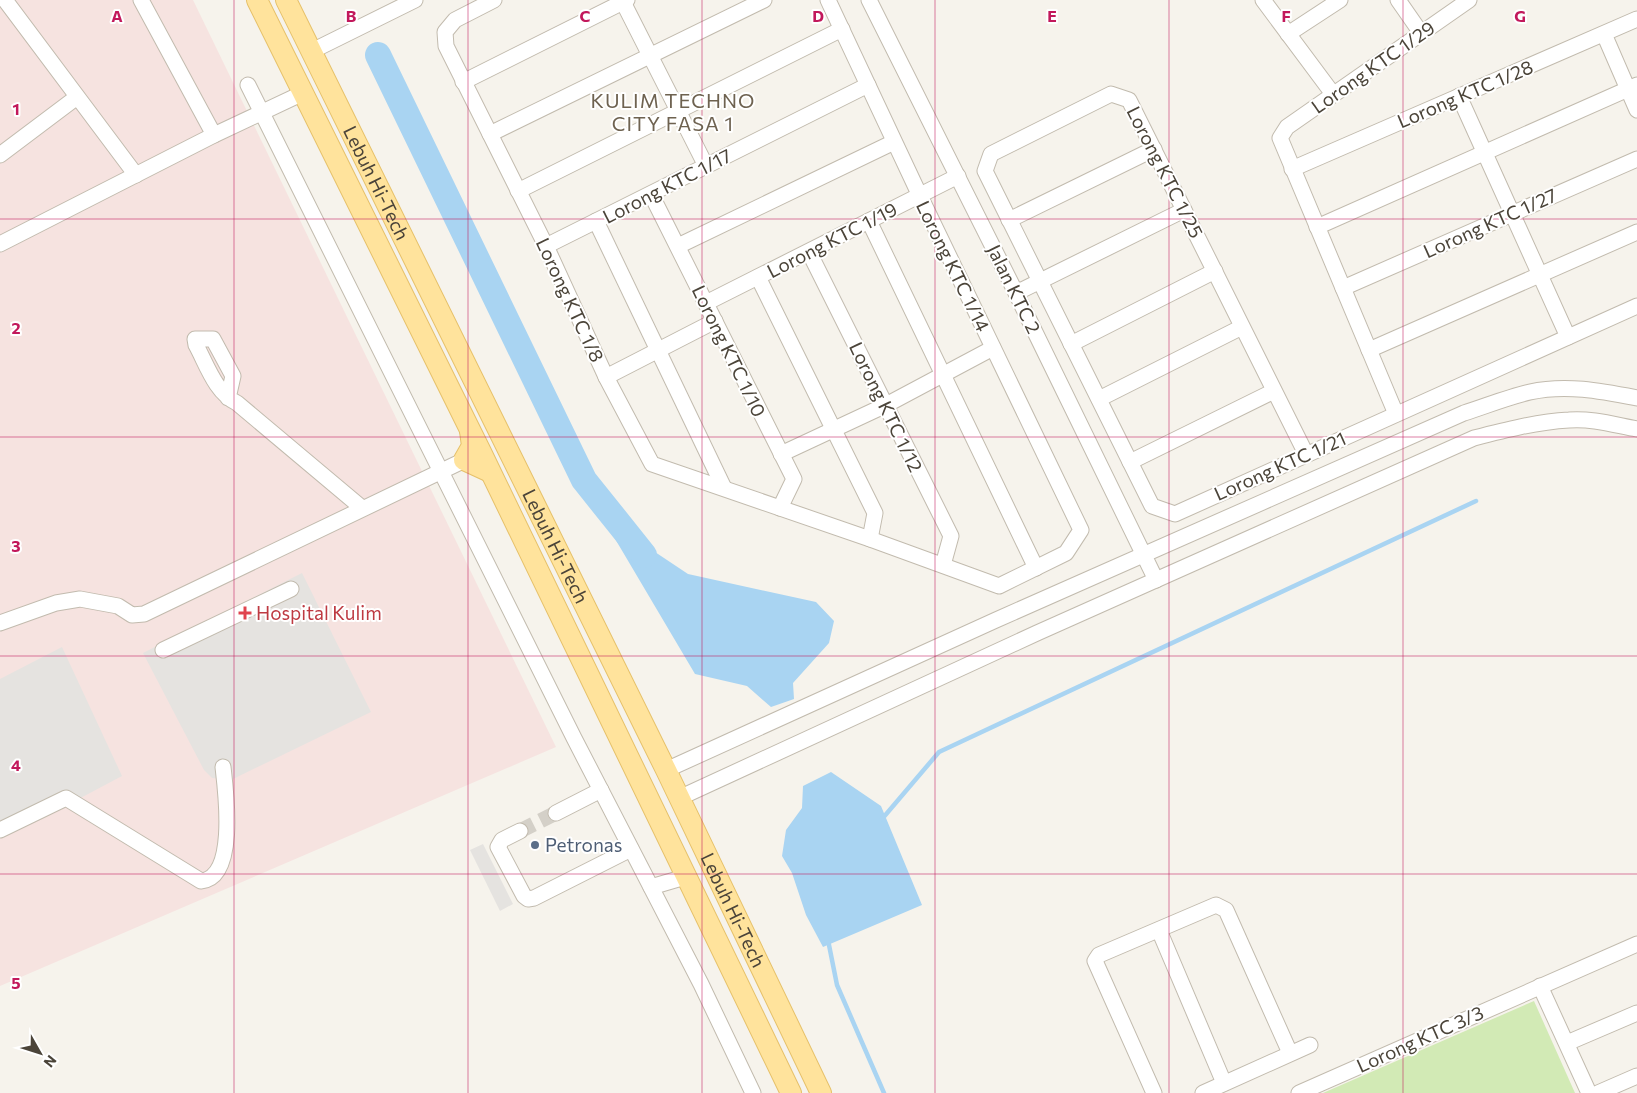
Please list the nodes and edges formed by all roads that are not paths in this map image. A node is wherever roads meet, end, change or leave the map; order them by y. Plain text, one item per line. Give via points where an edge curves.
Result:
1 (5, 0) edge
2 (141, 0) edge
3 (257, 0) edge
4 (286, 0) edge
5 (415, 0) edge
6 (494, 0) edge
7 (764, 0) edge
8 (828, 0) edge
9 (869, 0) edge
10 (1263, 0) edge
11 (1340, 0) edge
12 (1398, 0) edge
13 (1469, 0) edge
14 (624, 1) edge
15 (1637, 19) edge
16 (842, 29) junction
17 (1421, 33) junction
18 (1288, 34) junction
19 (1604, 34) junction
20 (312, 52) junction
21 (650, 56) junction
22 (463, 82) junction
23 (248, 85) dead end
24 (868, 85) junction
25 (1633, 87) edge
26 (303, 93) junction
27 (1333, 94) junction
28 (1459, 96) junction
29 (77, 98) junction
30 (1637, 110) edge
31 (678, 113) junction
32 (262, 114) junction
33 (490, 134) junction
34 (214, 135) junction
35 (894, 142) junction
36 (1154, 149) junction
37 (1484, 152) junction
38 (0, 155) edge
39 (1637, 159) edge
40 (706, 166) junction
41 (1292, 169) junction
42 (136, 175) junction
43 (958, 176) junction
44 (518, 191) junction
45 (651, 194) junction
46 (920, 196) junction
47 (1184, 210) junction
48 (1512, 214) junction
49 (1009, 220) junction
50 (596, 221) junction
51 (869, 221) junction
52 (1317, 226) junction
53 (1637, 232) edge
54 (0, 244) edge
55 (546, 246) junction
56 (678, 246) junction
57 (809, 252) junction
58 (1215, 271) junction
59 (1540, 276) junction
60 (758, 277) junction
61 (1040, 282) junction
62 (1343, 288) junction
63 (1016, 293) junction
64 (706, 304) junction
65 (1637, 306) edge
66 (715, 321) junction
67 (1242, 326) junction
68 (1568, 337) junction
69 (1071, 344) junction
70 (993, 348) junction
71 (1369, 350) junction
72 (659, 351) junction
73 (943, 373) junction
74 (606, 377) junction
75 (1274, 391) junction
76 (228, 398) dead end
77 (1637, 398) edge
78 (1098, 399) junction
79 (886, 405) junction
80 (1396, 414) junction
81 (834, 429) junction
82 (1637, 429) edge
83 (505, 442) junction
84 (781, 454) junction
85 (1306, 454) junction
86 (473, 456) junction
87 (1130, 462) junction
88 (442, 471) junction
89 (724, 488) junction
90 (362, 508) junction
91 (780, 508) junction
92 (870, 539) junction
93 (1144, 556) junction
94 (943, 565) junction
95 (1036, 568) junction
96 (1156, 580) junction
97 (291, 588) dead end
98 (0, 623) edge
99 (163, 650) dead end
100 (223, 767) dead end
101 (666, 770) junction
102 (601, 790) junction
103 (679, 798) junction
104 (556, 813) tunnel mouth
105 (0, 830) edge
106 (520, 831) tunnel mouth
107 (631, 849) junction
108 (685, 878) junction
109 (651, 886) junction
110 (1159, 930) junction
111 (1637, 944) edge
112 (1540, 986) junction
113 (1637, 1013) edge
114 (1567, 1043) junction
115 (1310, 1045) dead end
116 (1290, 1053) junction
117 (1637, 1076) edge
118 (1224, 1083) junction
119 (753, 1093) edge
120 (790, 1093) edge
121 (821, 1093) edge
122 (1154, 1093) edge
123 (1203, 1093) edge
124 (1299, 1093) edge
125 (1589, 1093) edge
126 (1598, 1093) edge

1 - 29 street
2 - 34 street
3 - 26 main road, Lebuh Hi-Tech
4 - 20 main road, Lebuh Hi-Tech
5 - 20 street
6 - 22 street, Lorong KTC 1/8 via 455,20 445,32 446,46
7 - 21 street
8 - 16 street, Lorong KTC 1/14
9 - 43 street, Jalan KTC 2
10 - 18 street
11 - 18 street
12 - 17 street
13 - 17 street, Lorong KTC 1/29
14 - 21 street
14 - 22 street
15 - 19 street, Lorong KTC 1/28
16 - 24 street, Lorong KTC 1/14
16 - 31 street
17 - 27 street, Lorong KTC 1/29
18 - 27 street
19 - 25 street
19 - 28 street, Lorong KTC 1/28
20 - 83 main road, Lebuh Hi-Tech
21 - 31 street
21 - 33 street
22 - 33 street, Lorong KTC 1/8
23 - 32 street
24 - 35 street, Lorong KTC 1/14
24 - 40 street, Lorong KTC 1/17
25 - 30 street
25 - 37 street
26 - 32 street
26 - 86 main road, Lebuh Hi-Tech via 470,430
27 - 41 street, Lorong KTC 1/29 via 1287,127 1280,138
28 - 37 street
28 - 41 street, Lorong KTC 1/28
29 - 38 street
29 - 42 street
31 - 40 street
31 - 44 street
32 - 34 street
32 - 88 street
33 - 44 street, Lorong KTC 1/8
34 - 42 street
35 - 46 street, Lorong KTC 1/14
35 - 56 street
36 - 47 street, Lorong KTC 1/25
36 - 49 street
36 - 49 street, Lorong KTC 1/25 via 1129,100 1111,94 991,154 985,171
37 - 48 street
37 - 52 street
39 - 48 street, Lorong KTC 1/27
40 - 45 street, Lorong KTC 1/17
41 - 52 street
42 - 54 street
43 - 46 street, Lorong KTC 1/19
43 - 63 street, Jalan KTC 2
44 - 55 street, Lorong KTC 1/8
45 - 50 street, Lorong KTC 1/17
45 - 56 street, Lorong KTC 1/10
46 - 51 street, Lorong KTC 1/19
46 - 70 street, Lorong KTC 1/14
47 - 58 street, Lorong KTC 1/25
47 - 61 street
48 - 59 street
48 - 62 street, Lorong KTC 1/27
49 - 61 street, Lorong KTC 1/25
50 - 55 street, Lorong KTC 1/17
50 - 72 street
51 - 57 street, Lorong KTC 1/19
51 - 73 street
52 - 62 street
53 - 59 street
55 - 74 street, Lorong KTC 1/8
56 - 64 street, Lorong KTC 1/10
57 - 60 street, Lorong KTC 1/19
57 - 79 street, Lorong KTC 1/12
58 - 67 street, Lorong KTC 1/25
58 - 69 street
59 - 68 street
59 - 71 street
60 - 64 street, Lorong KTC 1/19
60 - 81 street
61 - 63 street
61 - 69 street, Lorong KTC 1/21
62 - 71 street
63 - 93 street, Jalan KTC 2
64 - 66 street, Lorong KTC 1/10
65 - 68 street, Lorong KTC 1/21
66 - 72 street
66 - 84 street, Lorong KTC 1/10
67 - 75 street, Lorong KTC 1/25
67 - 78 street
68 - 80 street, Lorong KTC 1/21
69 - 78 street, Lorong KTC 1/21
70 - 73 street
70 - 95 street, Lorong KTC 1/14 via 1081,530 1066,553
71 - 80 street
72 - 74 street
72 - 89 street
73 - 79 street
73 - 95 street
74 - 89 street, Lorong KTC 1/8 via 652,464
75 - 85 street, Lorong KTC 1/25
75 - 87 street
76 - 90 street
77 - 93 street via 1593,389 1559,388 1520,395 1464,413
78 - 87 street, Lorong KTC 1/21
79 - 81 street
79 - 94 street, Lorong KTC 1/12 via 951,536
80 - 85 street, Lorong KTC 1/21
81 - 84 street
81 - 92 street via 875,513
82 - 96 street via 1605,422 1570,420 1521,426 1474,438
83 - 86 main road
83 - 101 main road, Lebuh Hi-Tech
84 - 91 street, Lorong KTC 1/10 via 794,479
85 - 87 street, Lorong KTC 1/21 via 1175,514 1152,506
86 - 88 street
86 - 108 main road, Lebuh Hi-Tech via 490,472
88 - 90 street
88 - 102 street
89 - 91 street
90 - 98 street via 144,614 132,615 118,606 80,599 56,603
91 - 92 street
92 - 94 street
93 - 96 street, Jalan KTC 2
93 - 101 street
94 - 95 street via 1000,586
96 - 103 street
97 - 99 street
100 - 105 street via 227,826 224,854 217,873 206,881 201,882 66,798
101 - 103 main road, Lebuh Hi-Tech
102 - 104 street
102 - 107 street
103 - 121 main road, Lebuh Hi-Tech
106 - 107 street via 502,840 498,847 528,899
107 - 109 street
108 - 109 street
108 - 120 main road, Lebuh Hi-Tech
109 - 119 street
110 - 116 street via 1216,905 1226,910
110 - 118 street
110 - 122 street via 1099,955 1095,961
111 - 112 street, Lorong KTC 3/3
112 - 114 street
112 - 124 street, Lorong KTC 3/3
113 - 114 street
114 - 125 street
115 - 116 street
116 - 118 street
117 - 126 street
118 - 123 street

